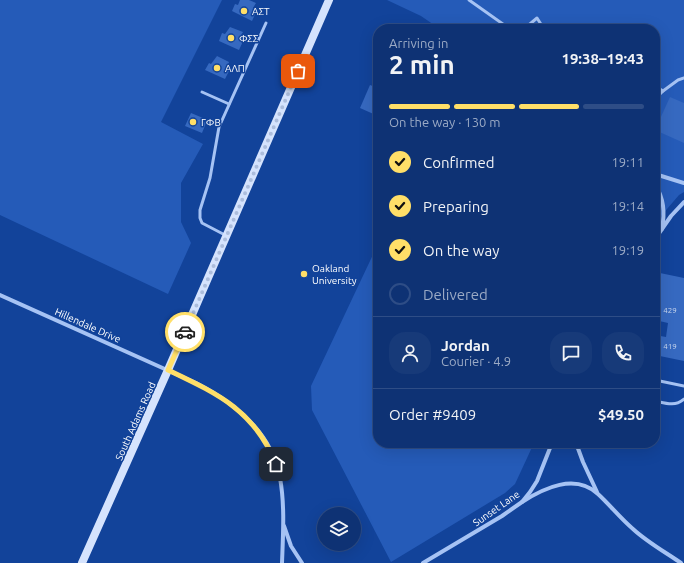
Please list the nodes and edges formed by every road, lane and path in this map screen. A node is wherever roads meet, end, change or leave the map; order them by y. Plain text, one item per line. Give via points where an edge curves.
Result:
1 (329, 0) edge
2 (469, 0) edge
3 (266, 23) dead end
4 (503, 24) edge
5 (530, 24) edge
6 (541, 24) edge
7 (684, 78) edge
8 (660, 89) edge
9 (663, 91) junction
10 (202, 92) dead end
11 (660, 94) edge
12 (229, 104) junction
13 (660, 175) edge
14 (684, 182) edge
15 (660, 196) edge
16 (684, 202) edge
17 (662, 229) junction
18 (660, 232) edge
19 (227, 235) junction
20 (0, 295) edge
21 (168, 370) junction
22 (660, 381) edge
23 (684, 386) edge
24 (684, 399) edge
25 (660, 402) edge
26 (550, 448) edge
27 (578, 448) edge
28 (598, 494) junction
29 (522, 502) junction
30 (283, 520) junction
31 (82, 563) edge
32 (282, 563) edge
33 (302, 563) edge
34 (423, 563) edge
35 (681, 563) edge

1 - 19 main road, South Adams Road
2 - 4 lane
3 - 12 lane
5 - 6 lane via 537,18
7 - 9 lane
8 - 9 lane
9 - 11 lane
10 - 12 lane
12 - 19 lane via 217,133 210,178 199,215 200,222 204,225
13 - 14 street
15 - 17 street via 665,215
16 - 17 street
17 - 18 street
19 - 21 main road, South Adams Road
20 - 21 street, Hillendale Drive
21 - 30 street, Hillendale Drive via 227,401 256,428 276,464 282,488
21 - 31 main road, South Adams Road
22 - 23 lane
24 - 25 lane via 673,404
26 - 29 street, Sunset Lane via 538,481
27 - 28 street
28 - 29 street via 585,486 572,483 541,491
28 - 35 street via 639,535
29 - 34 street, Sunset Lane
30 - 32 street
30 - 33 street via 291,546

